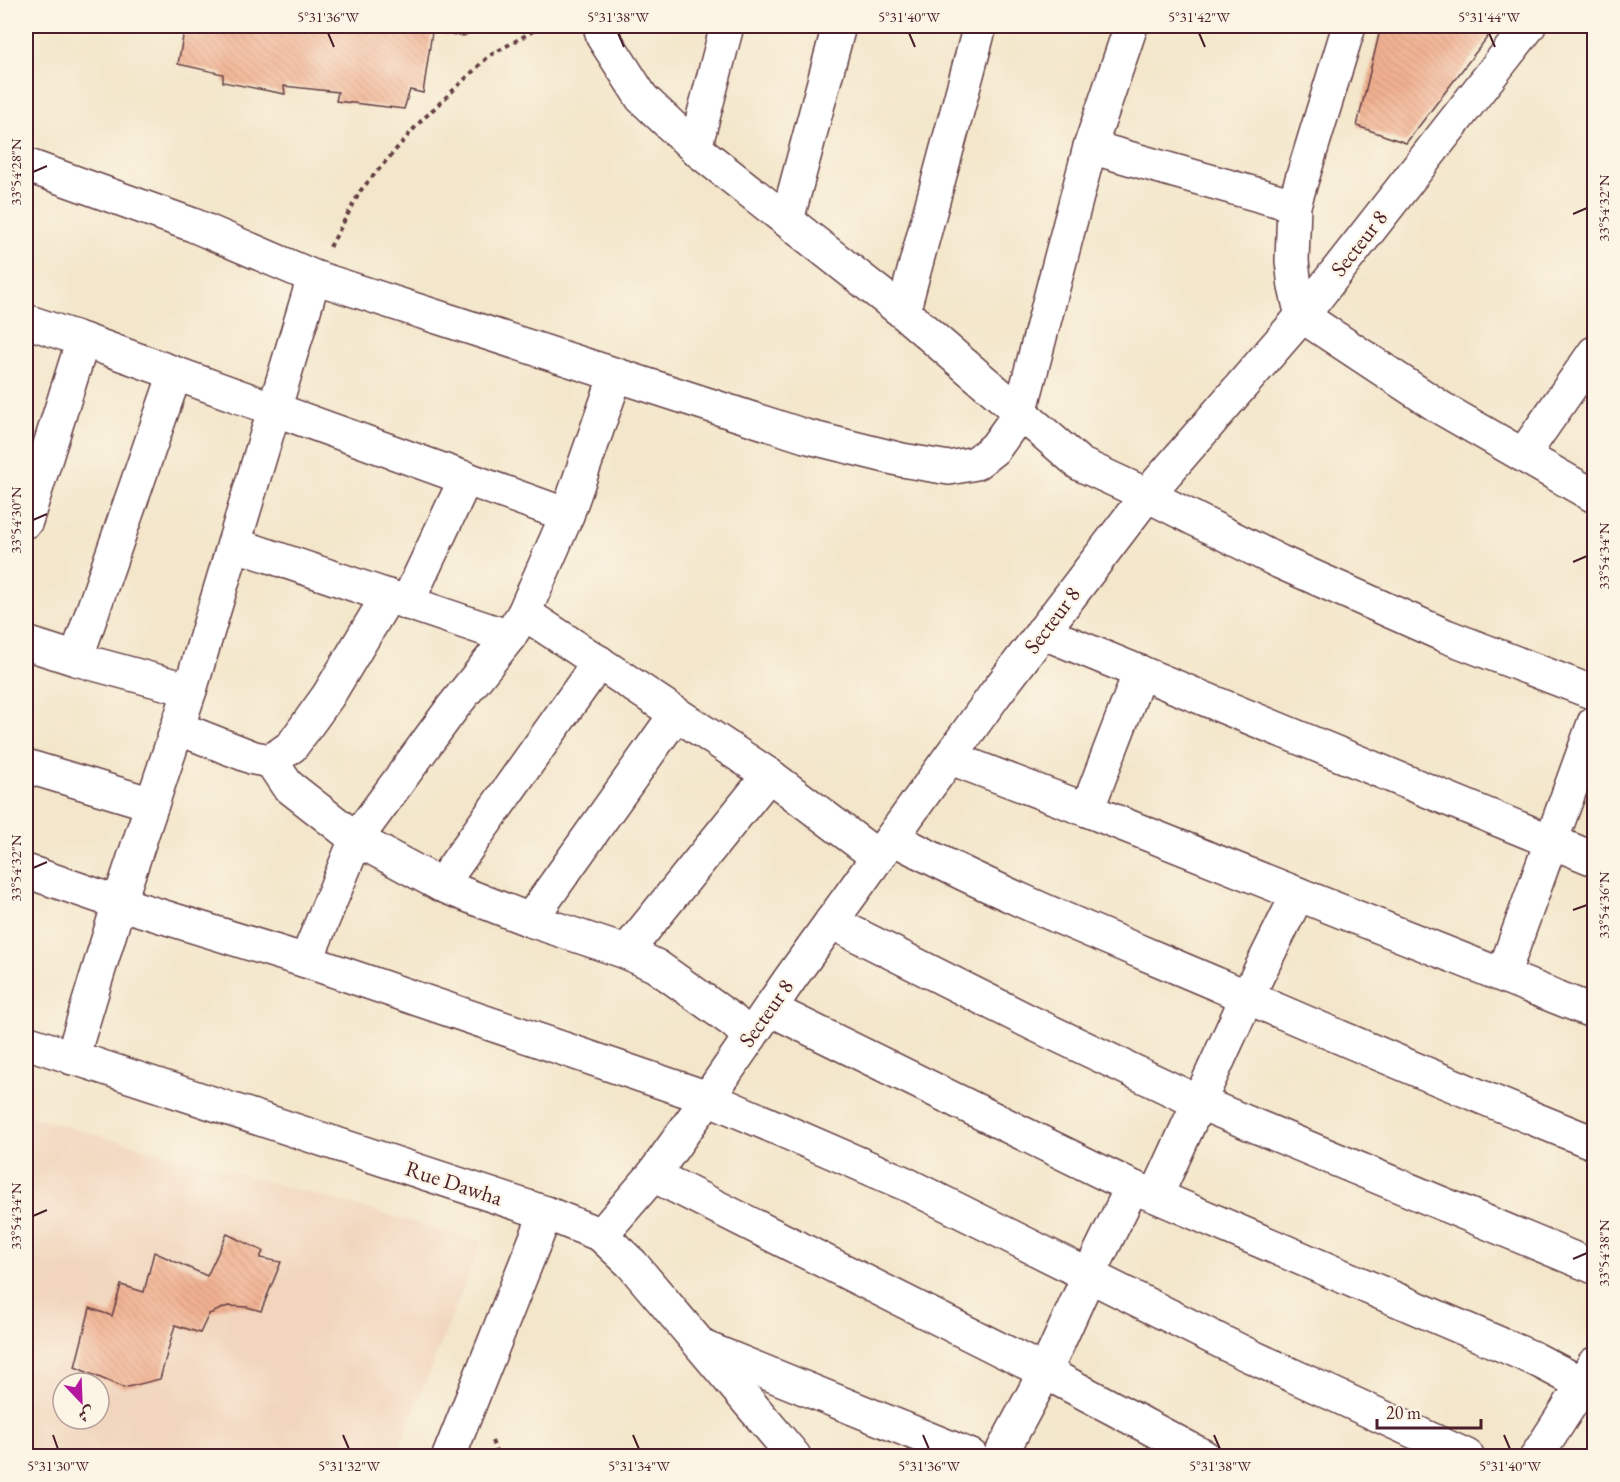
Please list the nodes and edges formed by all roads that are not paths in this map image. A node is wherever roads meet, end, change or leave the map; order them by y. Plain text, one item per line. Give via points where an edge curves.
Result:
1 (600, 26) edge
2 (727, 26) edge
3 (839, 26) edge
4 (980, 26) edge
5 (1131, 26) edge
6 (1349, 26) edge
7 (1529, 26) edge
8 (1090, 147) junction
9 (694, 148) junction
10 (26, 165) edge
11 (1294, 205) junction
12 (787, 220) junction
13 (314, 277) junction
14 (903, 312) junction
15 (1302, 316) junction
16 (26, 321) edge
17 (83, 340) junction
18 (1594, 353) edge
19 (175, 374) junction
20 (616, 375) junction
21 (274, 408) junction
22 (1020, 413) junction
23 (1523, 455) junction
24 (466, 478) junction
25 (1147, 495) junction
26 (1594, 496) edge
27 (567, 515) junction
28 (26, 521) edge
29 (234, 544) junction
30 (397, 599) junction
31 (516, 625) junction
32 (1042, 632) junction
33 (26, 642) edge
34 (76, 659) junction
35 (599, 662) junction
36 (1140, 672) junction
37 (190, 690) junction
38 (1594, 693) edge
39 (676, 714) junction
40 (1594, 723) edge
41 (177, 728) junction
42 (951, 758) junction
43 (271, 761) junction
44 (26, 766) edge
45 (769, 775) junction
46 (152, 804) junction
47 (1087, 810) junction
48 (356, 839) junction
49 (1551, 841) junction
50 (885, 848) junction
51 (1594, 859) edge
52 (26, 871) edge
53 (441, 885) junction
54 (1299, 894) junction
55 (119, 903) junction
56 (530, 920) junction
57 (831, 922) junction
58 (626, 952) junction
59 (306, 961) junction
60 (1503, 975) junction
61 (1247, 997) junction
62 (770, 1010) junction
63 (1594, 1012) edge
64 (750, 1037) junction
65 (26, 1042) edge
66 (72, 1058) junction
67 (708, 1098) junction
68 (1198, 1102) junction
69 (1594, 1143) edge
70 (652, 1175) junction
71 (1144, 1192) junction
72 (546, 1213) junction
73 (602, 1235) junction
74 (1594, 1267) edge
75 (1089, 1275) junction
76 (699, 1345) junction
77 (1045, 1372) junction
78 (1591, 1379) edge
79 (448, 1456) edge
80 (794, 1456) edge
81 (971, 1456) edge
82 (1000, 1456) edge
83 (1203, 1456) edge
84 (1467, 1456) edge
85 (1537, 1456) edge

1 - 9 street via 642,98
2 - 9 street
3 - 12 street
4 - 14 street
5 - 8 street
6 - 11 street
7 - 15 street, Secteur 8
8 - 11 street
8 - 22 street
9 - 12 street
10 - 13 street via 193,225
11 - 15 street via 1292,261
12 - 14 street
13 - 20 street
13 - 21 street
14 - 22 street
15 - 23 street via 1441,408
15 - 25 street, Secteur 8
16 - 17 street
17 - 19 street
17 - 28 street
18 - 23 street
19 - 21 street
19 - 34 street
20 - 22 street via 805,436 950,468 976,463 995,448
20 - 27 street
21 - 24 street
21 - 29 street
22 - 25 street via 1080,464
23 - 26 street
24 - 27 street
24 - 30 street
25 - 32 street, Secteur 8
25 - 38 street via 1280,562 1435,632
27 - 31 street
29 - 30 street
29 - 37 street
30 - 31 street
30 - 43 street via 291,746
31 - 35 street
31 - 48 street
32 - 36 street
32 - 42 street, Secteur 8
33 - 34 street
34 - 37 street
35 - 39 street
35 - 53 street
36 - 47 street
36 - 49 street
37 - 41 street
39 - 45 street
39 - 56 street
40 - 49 street
41 - 43 street
41 - 46 street
42 - 47 street
42 - 50 street, Secteur 8
43 - 48 street via 287,785
44 - 46 street
45 - 50 street
45 - 58 street
46 - 55 street
47 - 54 street
48 - 53 street
48 - 59 street
49 - 51 street
49 - 60 street
50 - 57 street, Secteur 8
50 - 61 street via 937,861
52 - 55 street
53 - 56 street
54 - 60 street
54 - 61 street
55 - 59 street
55 - 66 street
56 - 58 street
57 - 62 street, Secteur 8
57 - 68 street
58 - 64 street via 665,972
59 - 67 street
60 - 63 street
61 - 68 street
61 - 69 street via 1467,1093
62 - 64 street, Secteur 8
62 - 71 street
64 - 67 street, Secteur 8
65 - 66 street, Rue Dawha
66 - 72 street, Rue Dawha
67 - 70 street, Secteur 8
67 - 75 street via 906,1184
68 - 71 street
68 - 74 street
70 - 73 street, Secteur 8
70 - 77 street
71 - 75 street
71 - 78 street
72 - 73 street, Rue Dawha
72 - 79 street
73 - 76 street, Rue Dawha via 632,1264
75 - 77 street
75 - 84 street via 1263,1362
76 - 80 street, Rue Dawha
76 - 81 street
77 - 82 street
77 - 83 street
78 - 85 street

